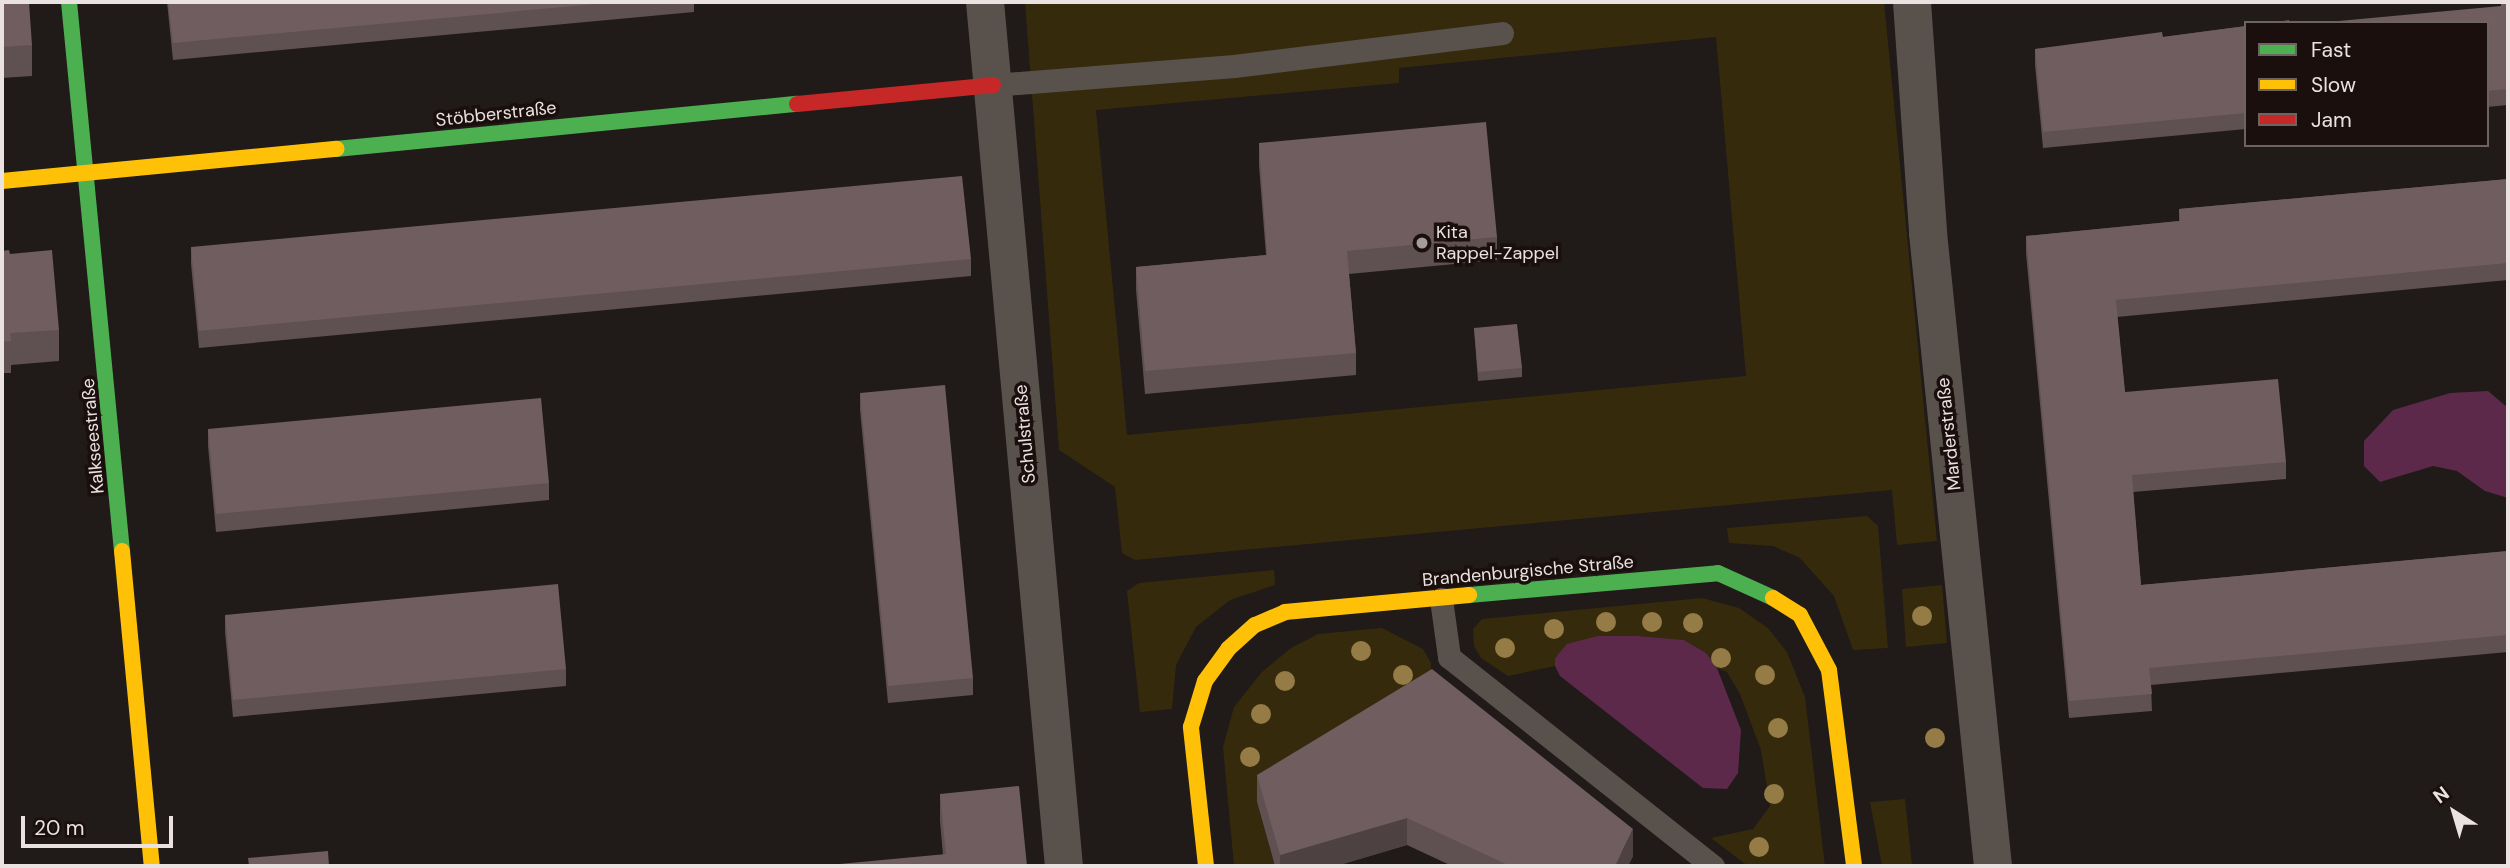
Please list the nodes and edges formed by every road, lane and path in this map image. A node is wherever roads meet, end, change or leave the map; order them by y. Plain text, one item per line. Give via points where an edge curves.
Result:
1 (69, 2) edge
2 (985, 2) edge
3 (1916, 2) edge
4 (1502, 33) dead end
5 (993, 85) junction
6 (89, 173) junction
7 (2, 181) edge
8 (1441, 599) junction
9 (152, 866) edge
10 (1065, 866) edge
11 (1206, 866) edge
12 (1713, 866) edge
13 (1854, 866) edge
14 (1993, 866) edge

1 - 6 street, Kalkseestraße
2 - 5 street, Schulstraße
3 - 14 street, Marderstraße via 1928,233
4 - 5 lane via 1234,66
5 - 6 street, Stöbberstraße
5 - 10 street, Schulstraße
6 - 7 street, Stöbberstraße
6 - 9 street, Kalkseestraße
8 - 11 street, Brandenburgische Straße via 1284,612 1255,625 1227,649 1205,681 1191,727
8 - 12 lane via 1449,657
8 - 13 street, Brandenburgische Straße via 1718,573 1756,586 1800,615 1829,670

